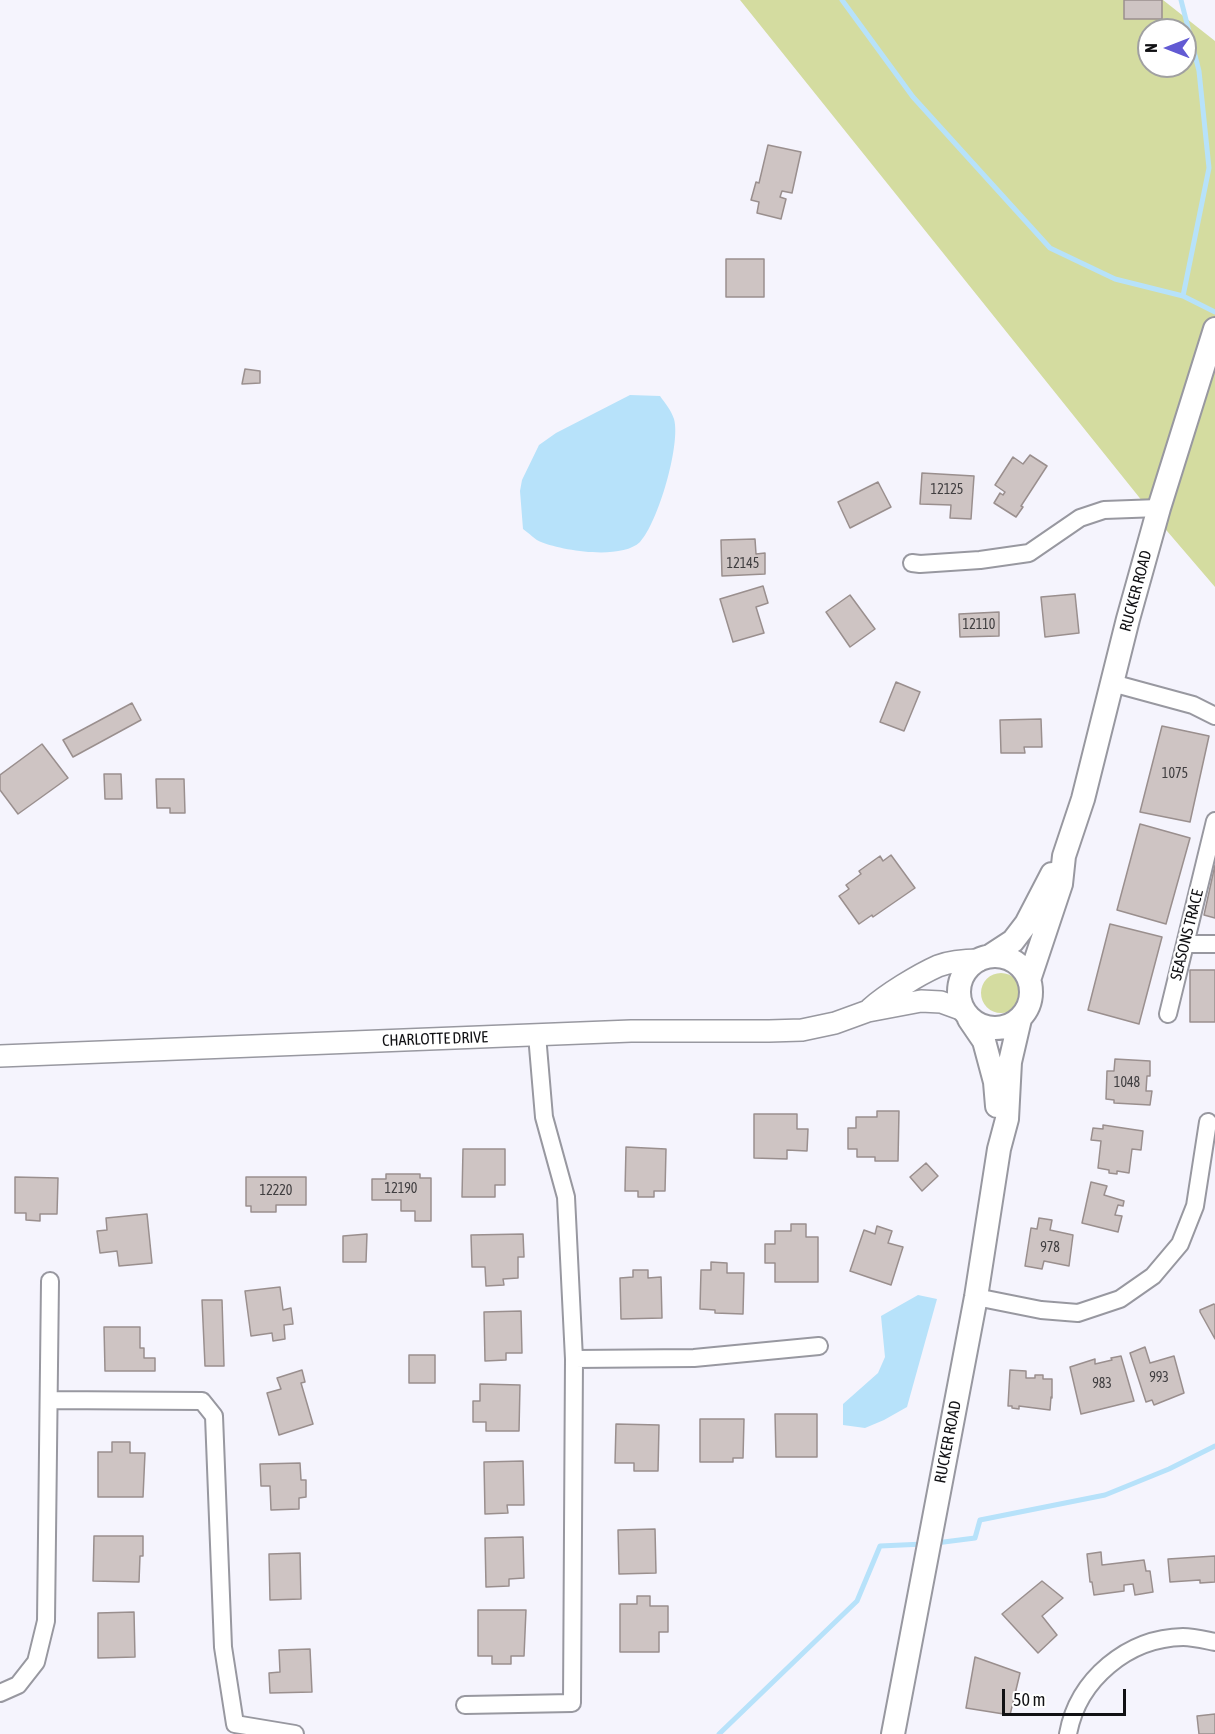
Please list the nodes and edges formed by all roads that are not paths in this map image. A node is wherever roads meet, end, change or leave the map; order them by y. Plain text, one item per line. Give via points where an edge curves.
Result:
1 (1213, 336) edge
2 (1159, 508) junction
3 (912, 563) dead end
4 (1112, 683) junction
5 (1215, 716) edge
6 (1215, 821) edge
7 (1213, 840) edge
8 (1064, 856) junction
9 (1185, 944) junction
10 (1215, 944) edge
11 (985, 958) junction
12 (1029, 980) junction
13 (868, 1011) junction
14 (966, 1014) junction
15 (1168, 1014) dead end
16 (1020, 1019) junction
17 (537, 1035) junction
18 (0, 1056) edge
19 (1208, 1122) dead end
20 (999, 1149) junction
21 (50, 1281) dead end
22 (976, 1297) junction
23 (819, 1347) dead end
24 (574, 1359) junction
25 (49, 1400) junction
26 (1215, 1642) edge
27 (0, 1693) edge
28 (465, 1705) dead end
29 (295, 1734) edge
30 (893, 1734) edge
31 (1068, 1734) edge

1 - 2 main road, RUCKER ROAD
2 - 3 street via 1104,510 1080,518 1029,553
2 - 4 main road, RUCKER ROAD
4 - 5 street via 1193,705
4 - 8 main road, RUCKER ROAD via 1083,800
6 - 7 street, SEASONS TRACE
7 - 9 street, SEASONS TRACE
8 - 11 main road, RUCKER ROAD via 1014,940
8 - 12 main road, RUCKER ROAD via 1061,884
9 - 10 street
9 - 15 street, SEASONS TRACE
11 - 12 main road via 1006,957 1026,972
11 - 13 street, CHARLOTTE DRIVE via 938,966 881,999
11 - 14 main road via 972,964 959,985 958,997
12 - 16 main road via 1032,996
13 - 14 street, CHARLOTTE DRIVE via 921,1001 941,1002
13 - 17 street, CHARLOTTE DRIVE via 802,1030
14 - 16 main road via 989,1029 1001,1029
14 - 20 main road, RUCKER ROAD via 984,1041 995,1082
16 - 20 main road, RUCKER ROAD via 1010,1062 1007,1119
17 - 18 street, CHARLOTTE DRIVE
17 - 24 street via 544,1117 566,1197
19 - 22 street via 1195,1206 1180,1244 1153,1276 1120,1299 1078,1313
20 - 22 main road, RUCKER ROAD
21 - 25 street
22 - 30 main road, RUCKER ROAD
23 - 24 street via 694,1358
24 - 28 street via 572,1703
25 - 27 street via 46,1622 36,1662 18,1685
25 - 29 street via 202,1401 214,1416 223,1647 235,1724
26 - 31 street via 1185,1637 1136,1647 1106,1666 1083,1694

